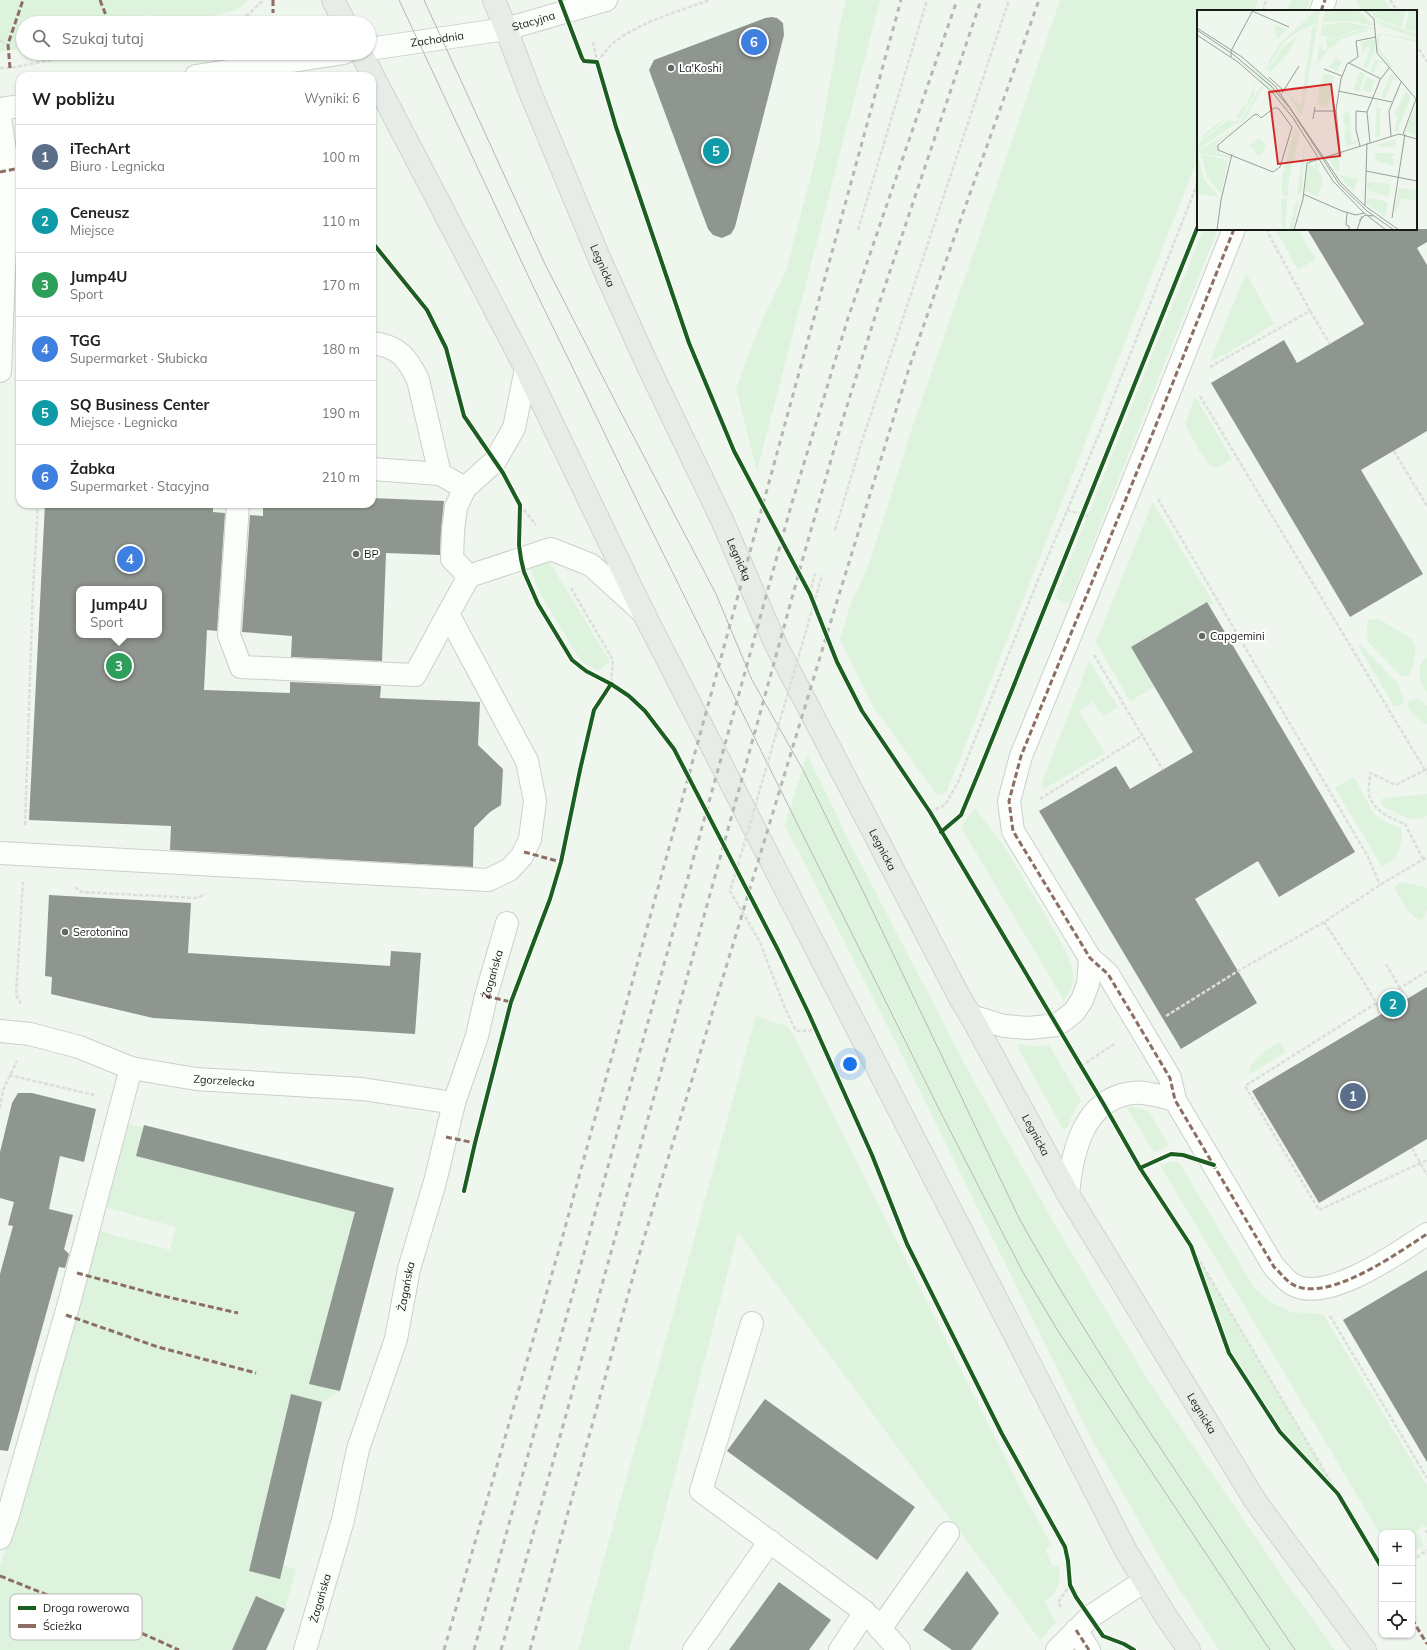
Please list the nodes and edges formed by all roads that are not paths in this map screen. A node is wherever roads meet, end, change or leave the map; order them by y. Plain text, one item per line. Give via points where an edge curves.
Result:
1 (333, 0) edge
2 (494, 0) edge
3 (606, 0) edge
4 (1325, 0) edge
5 (1321, 10) edge
6 (342, 16) edge
7 (506, 29) junction
8 (376, 48) edge
9 (299, 60) edge
10 (365, 60) edge
11 (222, 72) edge
12 (371, 72) edge
13 (376, 82) edge
14 (16, 107) edge
15 (0, 109) edge
16 (0, 118) edge
17 (1234, 230) edge
18 (13, 231) edge
19 (376, 344) edge
20 (526, 369) junction
21 (0, 371) edge
22 (376, 469) edge
23 (440, 474) junction
24 (465, 488) junction
25 (238, 508) edge
26 (469, 576) junction
27 (448, 614) junction
28 (644, 614) junction
29 (0, 853) edge
30 (507, 923) dead end
31 (1090, 958) junction
32 (971, 1016) junction
33 (0, 1031) edge
34 (131, 1068) junction
35 (1175, 1100) junction
36 (454, 1102) junction
37 (1068, 1194) junction
38 (1427, 1234) edge
39 (752, 1323) dead end
40 (948, 1533) dead end
41 (0, 1538) edge
42 (770, 1541) junction
43 (1144, 1581) junction
44 (865, 1612) junction
45 (880, 1629) junction
46 (1076, 1630) junction
47 (305, 1650) edge
48 (694, 1650) edge
49 (840, 1650) edge
50 (899, 1650) edge
51 (1057, 1650) edge
52 (1089, 1650) edge
53 (1189, 1650) edge
54 (1365, 1650) edge

1 - 6 main road
2 - 7 main road, Legnicka
3 - 7 street, Stacyjna
4 - 5 street
7 - 8 street, Zachodnia
7 - 32 main road, Legnicka via 600,260 722,520 776,645
9 - 11 street
10 - 12 main road
13 - 20 main road
14 - 15 street
16 - 18 street
17 - 31 street via 1021,756 1009,801 1013,832
18 - 21 street
19 - 23 street via 386,345 402,354 412,367 418,380
20 - 24 street via 514,428 494,461
20 - 28 main road
22 - 23 street
23 - 24 street
24 - 26 street via 456,507 452,559
25 - 27 street via 229,635 241,668 415,675
26 - 27 street
26 - 28 street via 551,549 591,565
27 - 29 street via 527,761 535,801 530,839 522,856 509,870 488,880
28 - 43 main road
30 - 36 street, Żagańska via 477,1036
31 - 32 street via 1088,984 1082,1000 1074,1012 1057,1025 1029,1028 1004,1026
31 - 35 street via 1108,974 1170,1078
32 - 37 main road, Legnicka
33 - 34 street, Zgorzelecka via 30,1034 79,1047
34 - 36 street, Zgorzelecka via 196,1079 362,1089
34 - 41 street via 69,1303
35 - 37 street via 1151,1094 1132,1093 1103,1103 1082,1131 1071,1167
35 - 38 street via 1274,1267 1292,1284 1306,1288 1322,1288 1360,1276
36 - 47 street, Żagańska via 435,1182 409,1269 396,1339 358,1449 343,1520
37 - 54 main road, Legnicka via 1256,1502
39 - 42 street via 701,1491
40 - 45 street
42 - 44 street
42 - 48 street
43 - 46 street via 1090,1617
43 - 53 main road
44 - 45 street
44 - 49 street
45 - 50 street
46 - 51 street
46 - 52 street

